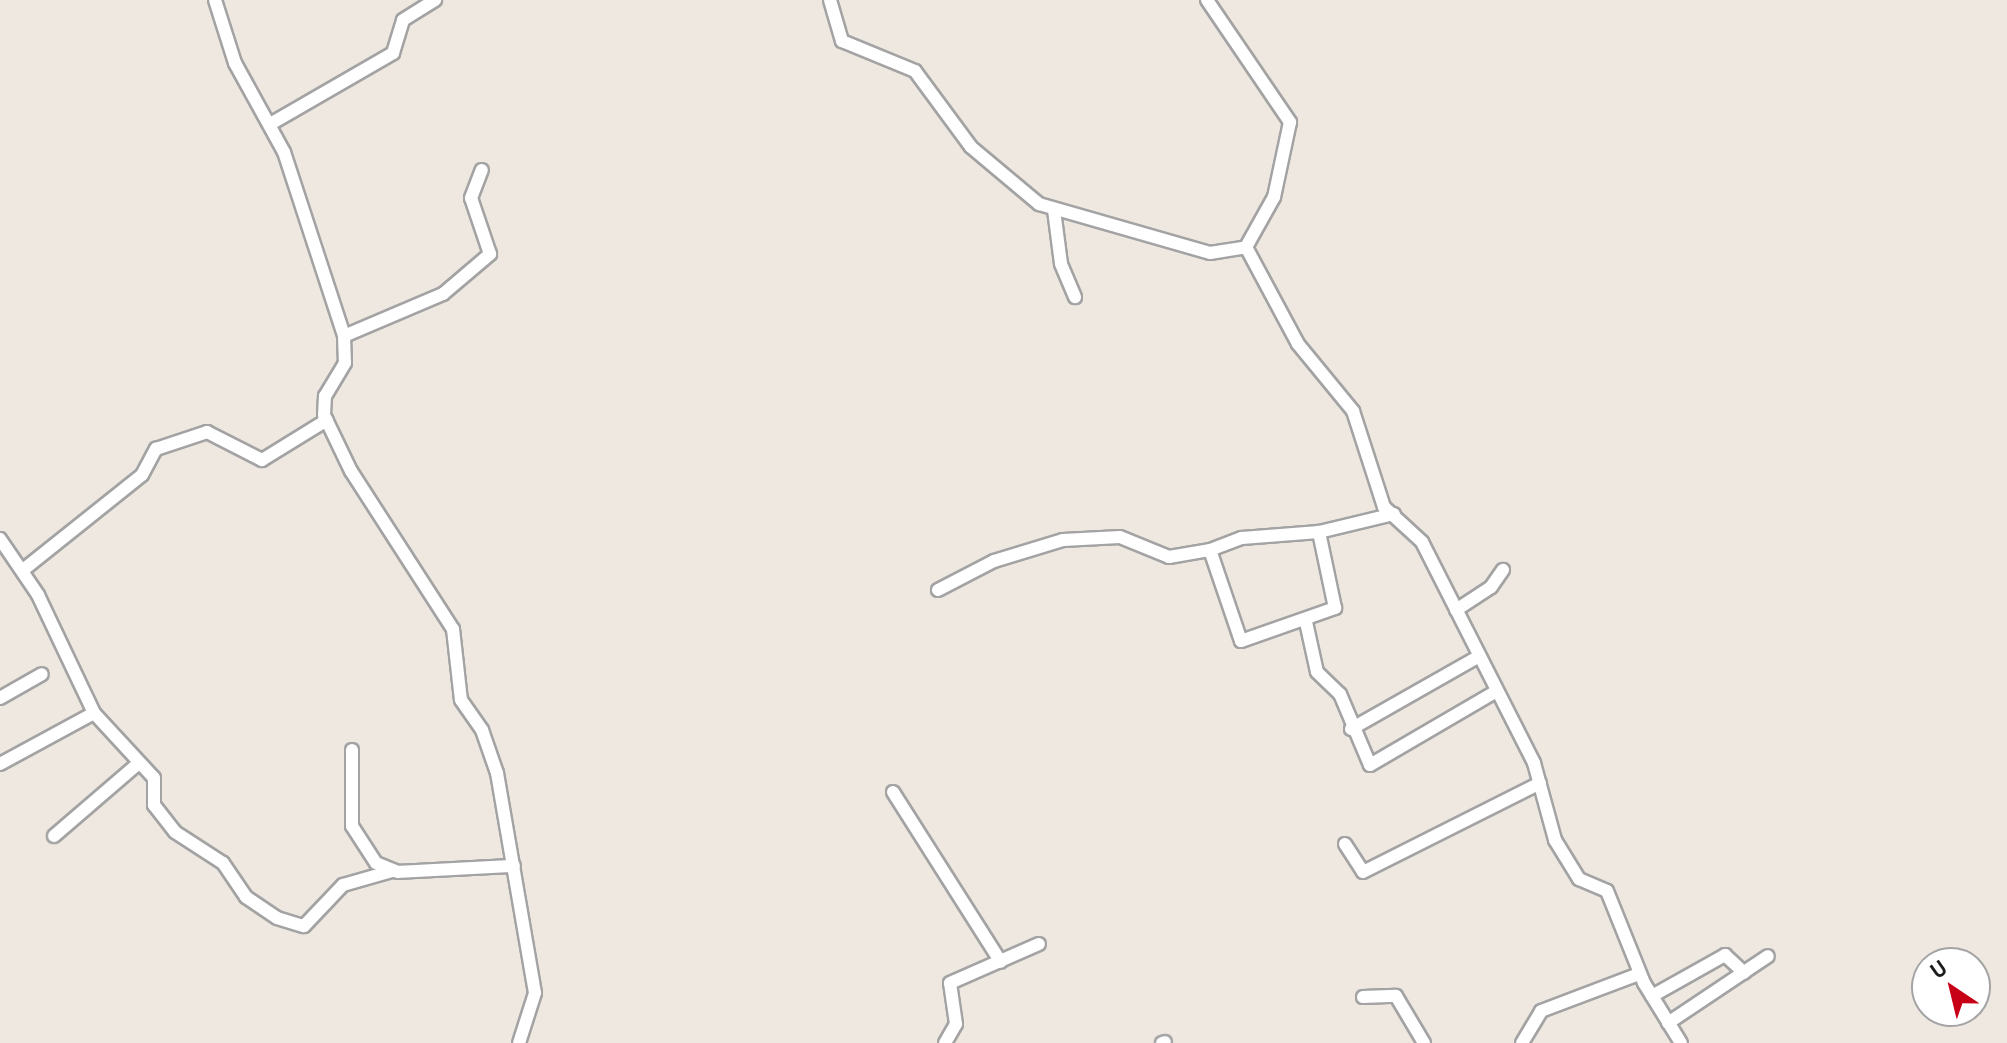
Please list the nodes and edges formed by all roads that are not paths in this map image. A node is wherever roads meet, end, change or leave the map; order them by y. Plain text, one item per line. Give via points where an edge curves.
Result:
1 (215, 0) edge
2 (435, 0) edge
3 (830, 0) edge
4 (1207, 0) edge
5 (272, 123) junction
6 (482, 170) dead end
7 (1054, 210) junction
8 (1246, 247) junction
9 (1075, 297) dead end
10 (344, 336) junction
11 (327, 420) junction
12 (1394, 514) junction
13 (1319, 532) junction
14 (0, 539) edge
15 (1210, 550) junction
16 (23, 570) junction
17 (1503, 570) dead end
18 (938, 590) dead end
19 (1456, 610) junction
20 (1306, 622) junction
21 (1478, 657) junction
22 (42, 674) dead end
23 (1495, 692) junction
24 (0, 698) edge
25 (94, 713) junction
26 (1351, 729) junction
27 (352, 750) dead end
28 (139, 763) junction
29 (0, 764) edge
30 (1540, 783) junction
31 (893, 792) dead end
32 (54, 836) dead end
33 (1345, 844) dead end
34 (514, 866) junction
35 (392, 871) junction
36 (1039, 944) dead end
37 (1768, 956) dead end
38 (1001, 962) junction
39 (1744, 973) junction
40 (1639, 974) junction
41 (1652, 996) junction
42 (1363, 997) dead end
43 (1668, 1023) junction
44 (519, 1043) edge
45 (945, 1043) edge
46 (1424, 1043) edge
47 (1522, 1043) edge
48 (1681, 1043) edge

1 - 5 street via 235,63
2 - 5 street via 403,20 393,53
3 - 7 street via 842,41 915,71 971,147
4 - 8 street via 1290,122 1274,197
5 - 10 street
6 - 10 street via 471,198 490,254 439,296
7 - 8 street via 1210,253
7 - 9 street via 1061,264
8 - 12 street via 1298,344 1353,411 1384,507
10 - 11 street via 345,363 325,396
11 - 16 street via 262,460 207,432 156,449 142,475
11 - 34 street via 351,471 453,629 461,700 490,751
12 - 13 street
12 - 19 street via 1417,534
13 - 15 street via 1242,538
13 - 20 street via 1337,604
14 - 16 street
15 - 18 street via 1169,557 1120,537 1063,540 994,561
15 - 20 street via 1237,641
16 - 25 street
17 - 19 street via 1491,587
19 - 21 street
20 - 26 street via 1317,672 1340,694
21 - 23 street
21 - 26 street
22 - 24 street
23 - 26 street via 1372,765
23 - 30 street
25 - 28 street
25 - 29 street
27 - 35 street via 354,835 368,857
28 - 32 street
28 - 35 street via 154,778 154,805 175,832 223,863 246,897 292,926 304,926 343,885
30 - 33 street via 1363,872
30 - 40 street via 1555,840 1579,879 1607,891
31 - 38 street
34 - 35 street
34 - 44 street via 535,993
36 - 38 street
37 - 39 street
38 - 45 street via 950,983 956,1024
39 - 41 street via 1725,955
39 - 43 street
40 - 41 street
40 - 47 street via 1541,1011
41 - 43 street
42 - 46 street via 1396,996
43 - 48 street

